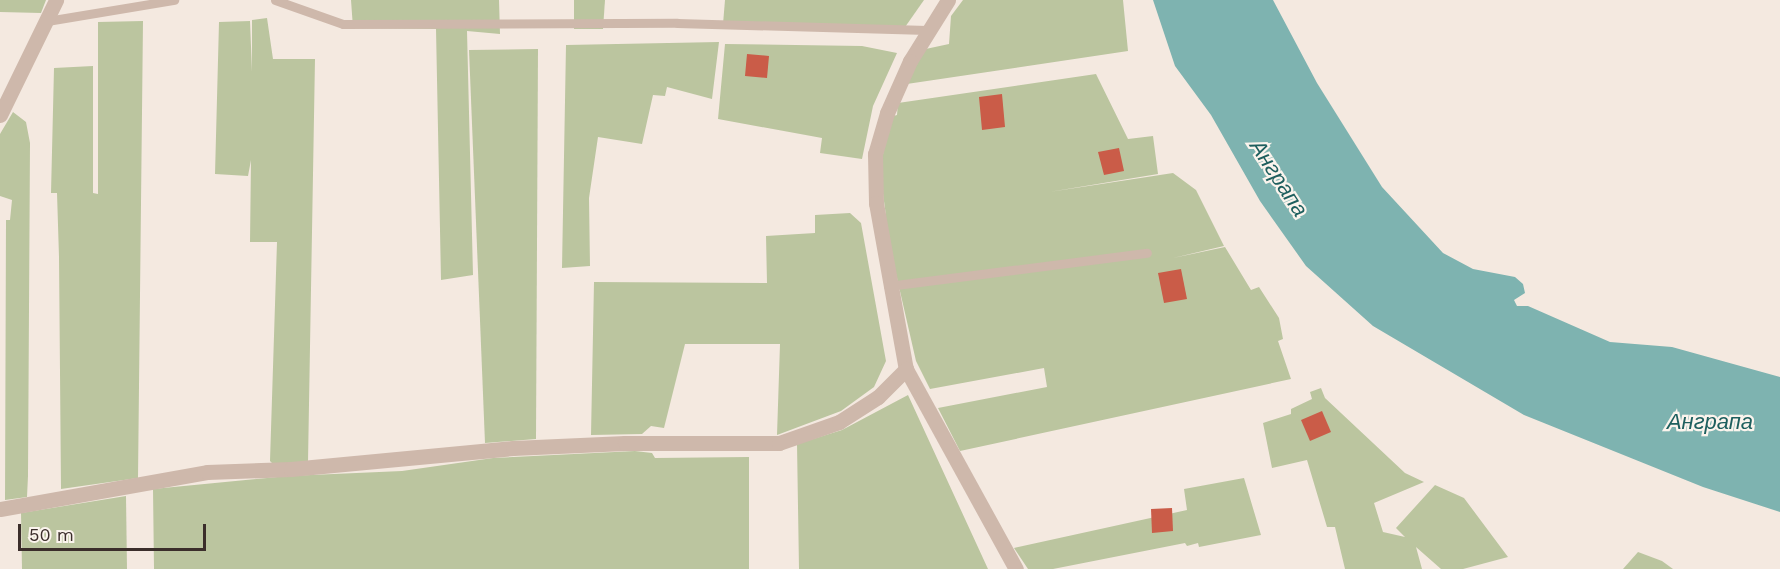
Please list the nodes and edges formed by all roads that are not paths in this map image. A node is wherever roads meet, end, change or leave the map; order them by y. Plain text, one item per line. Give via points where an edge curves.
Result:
1 (56, 0) edge
2 (174, 0) edge
3 (275, 0) edge
4 (948, 0) edge
5 (47, 21) junction
6 (927, 30) junction
7 (0, 115) edge
8 (1147, 253) dead end
9 (888, 286) junction
10 (906, 369) junction
11 (0, 509) edge
12 (1016, 569) edge

1 - 5 street
2 - 5 lane
3 - 6 lane via 343,24 676,23
4 - 6 street
5 - 7 street
6 - 9 street via 887,113 875,154 876,203
8 - 9 lane
9 - 10 street
10 - 11 street via 879,397 839,422 779,443 513,448 291,469 207,472
10 - 12 street

